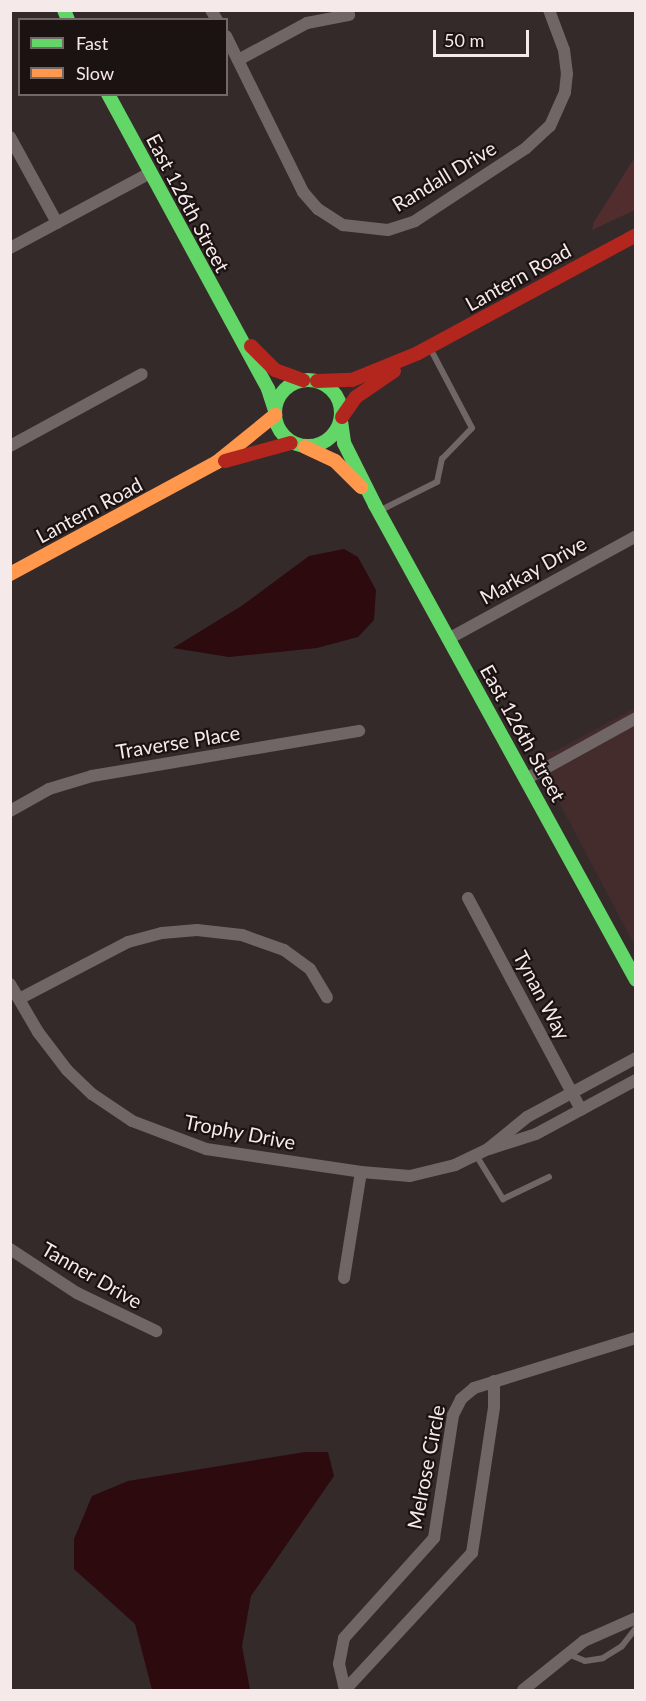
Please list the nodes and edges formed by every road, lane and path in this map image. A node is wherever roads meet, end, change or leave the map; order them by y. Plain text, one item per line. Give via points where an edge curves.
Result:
1 (549, 10) edge
2 (349, 15) dead end
3 (228, 39) edge
4 (240, 59) junction
5 (109, 96) edge
6 (10, 137) edge
7 (150, 173) junction
8 (57, 223) junction
9 (636, 235) edge
10 (10, 248) edge
11 (236, 330) junction
12 (424, 350) junction
13 (142, 374) dead end
14 (310, 380) junction
15 (275, 413) junction
16 (341, 419) junction
17 (291, 443) junction
18 (10, 446) edge
19 (305, 447) junction
20 (218, 462) junction
21 (376, 508) junction
22 (636, 537) edge
23 (10, 574) edge
24 (450, 638) junction
25 (636, 718) edge
26 (359, 732) dead end
27 (526, 779) junction
28 (10, 811) edge
29 (468, 898) dead end
30 (636, 980) edge
31 (10, 984) edge
32 (327, 997) dead end
33 (19, 999) junction
34 (636, 1058) edge
35 (636, 1080) edge
36 (572, 1093) junction
37 (581, 1110) junction
38 (482, 1152) junction
39 (361, 1172) junction
40 (549, 1177) dead end
41 (10, 1249) edge
42 (344, 1278) dead end
43 (156, 1331) dead end
44 (636, 1338) edge
45 (494, 1382) junction
46 (636, 1618) edge
47 (636, 1628) edge
48 (568, 1653) junction
49 (345, 1690) edge
50 (523, 1690) edge

1 - 4 street, Randall Drive via 564,50 567,74 565,92 550,126 526,148 415,221 388,230 344,225 318,209 297,182
2 - 4 street via 307,23
3 - 4 street, Randall Drive
5 - 7 main road, East 126th Street
6 - 8 street
7 - 8 street
7 - 11 main road, East 126th Street
8 - 10 street
9 - 12 main road, Lantern Road
11 - 14 main road, East 126th Street via 275,370
11 - 15 main road, East 126th Street via 268,389
12 - 14 main road, Lantern Road via 352,380
12 - 16 main road, Lantern Road via 356,397
12 - 21 lane via 472,428 442,459 437,482
13 - 18 street
14 - 15 main road via 283,392
14 - 16 main road via 334,391
15 - 17 main road via 278,429
15 - 20 main road, Lantern Road
16 - 19 main road via 326,442
16 - 21 main road, East 126th Street via 344,443
17 - 19 main road
17 - 20 main road, Lantern Road
19 - 21 main road, East 126th Street via 335,461
20 - 23 main road, Lantern Road
21 - 24 main road, East 126th Street
22 - 24 street, Markay Drive
24 - 27 main road, East 126th Street
25 - 27 street
26 - 28 street, Traverse Place via 92,776 48,789
27 - 30 main road, East 126th Street
29 - 36 street, Tynan Way
31 - 33 street, Trophy Drive
32 - 33 street via 310,969 284,950 242,935 196,930 128,942
33 - 39 street, Trophy Drive via 67,1070 92,1094 132,1121 207,1149
34 - 36 street, Trophy Drive
35 - 37 street, Trophy Drive
36 - 37 street, Tynan Way
36 - 38 street, Trophy Drive via 512,1127
37 - 38 street, Trophy Drive via 536,1134
38 - 39 street, Trophy Drive via 422,1175
38 - 40 lane via 503,1199
39 - 42 street
41 - 43 street, Tanner Drive via 77,1293
44 - 45 street, Melrose Circle
45 - 49 street, Melrose Circle via 472,1553
45 - 49 street, Melrose Circle via 466,1393 453,1415 434,1538 344,1638 339,1664
46 - 48 street via 610,1627
47 - 48 lane via 622,1646 603,1658 585,1661
48 - 50 street

